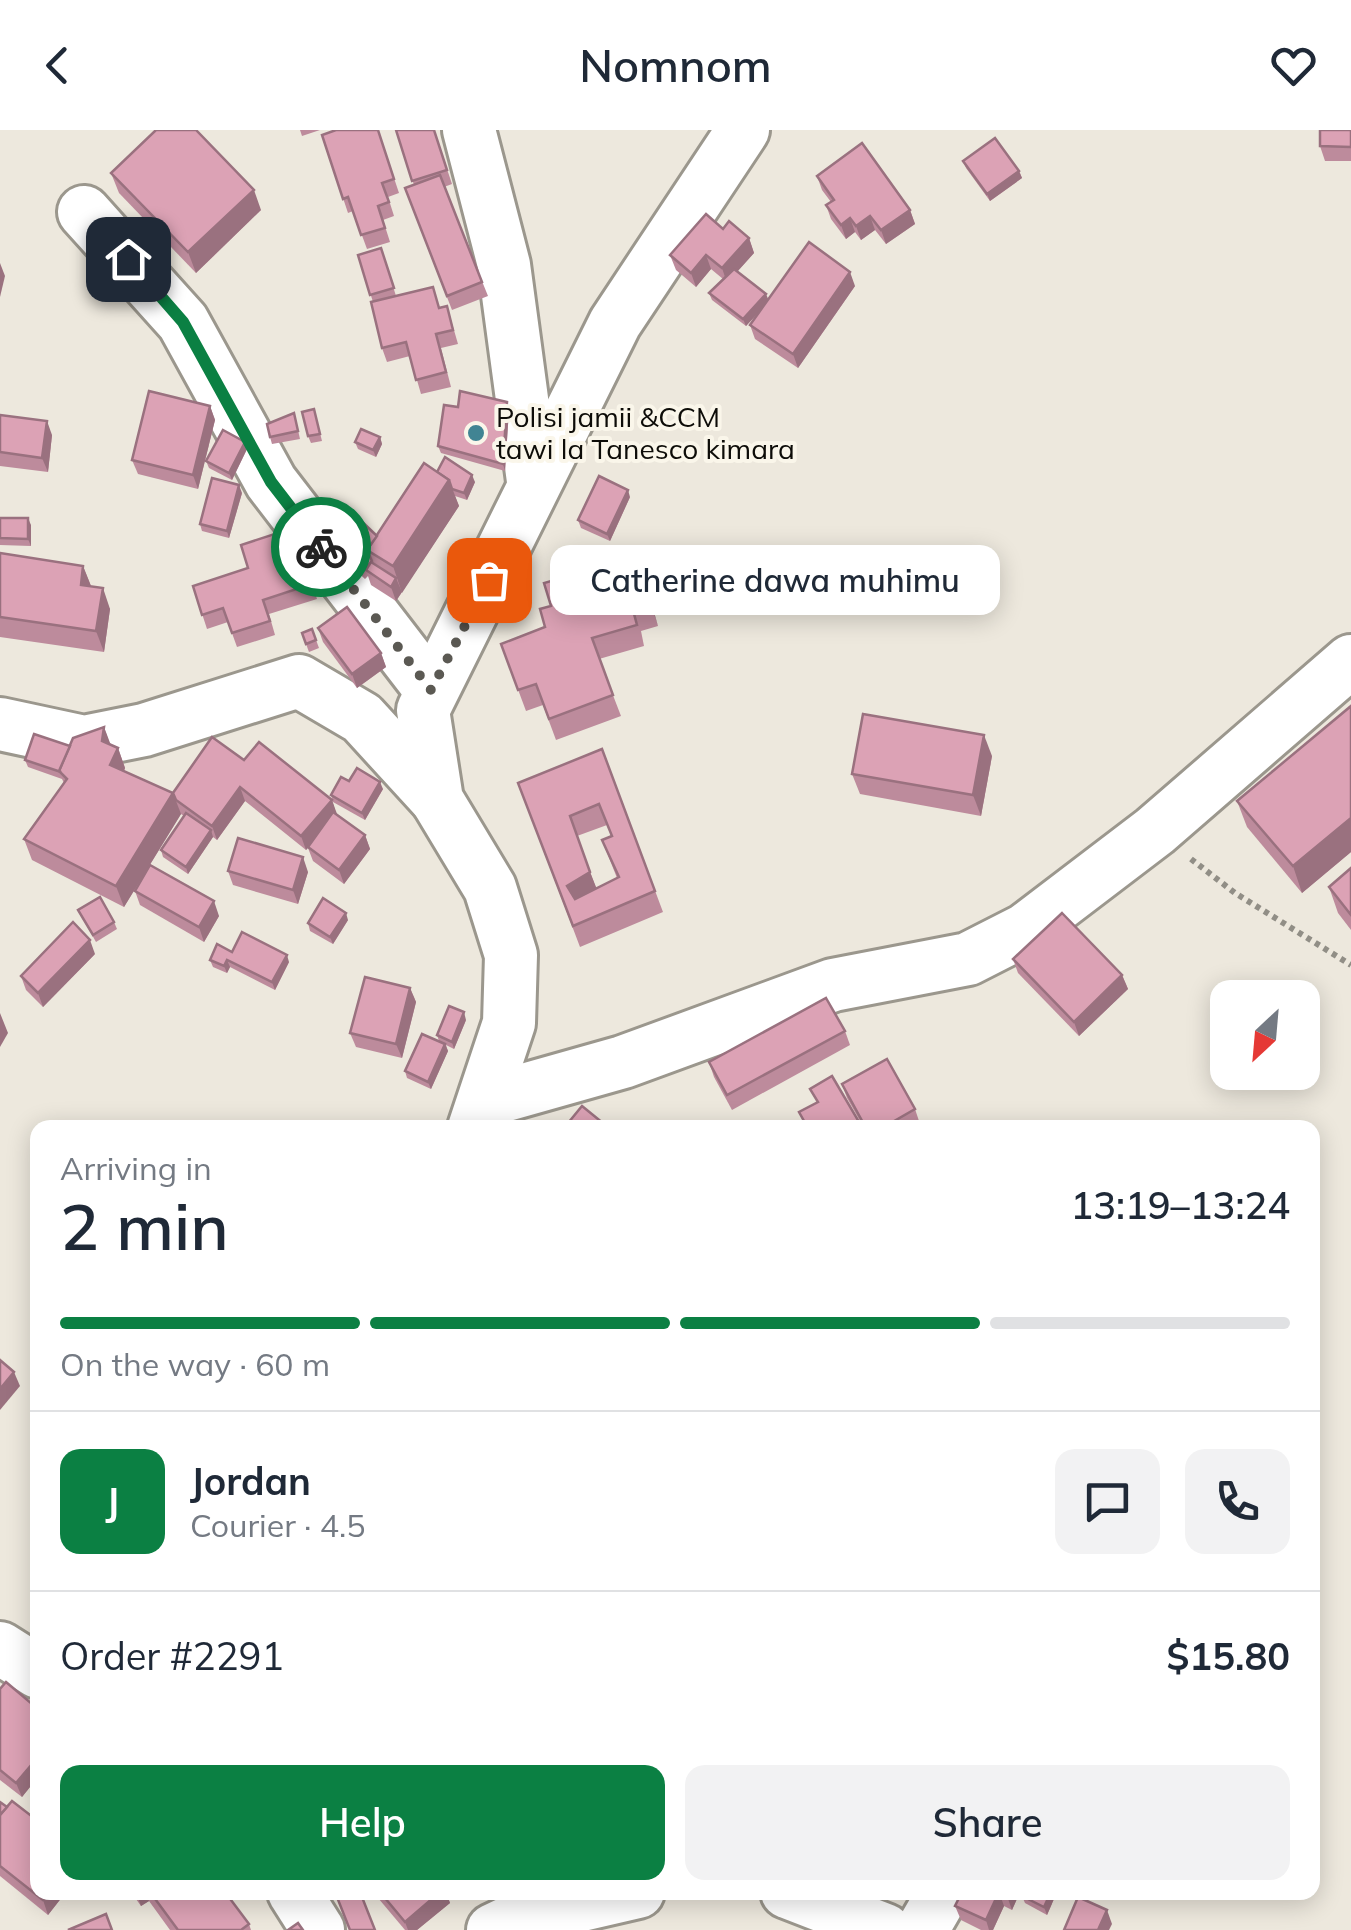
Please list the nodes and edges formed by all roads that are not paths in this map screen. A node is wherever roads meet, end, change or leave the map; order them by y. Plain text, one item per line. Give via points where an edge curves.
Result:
1 (469, 130) edge
2 (743, 130) edge
3 (84, 212) dead end
4 (533, 482) junction
5 (1351, 662) edge
6 (431, 690) junction
7 (0, 724) edge
8 (437, 800) junction
9 (479, 1114) edge
10 (0, 1648) edge
11 (30, 1667) edge
12 (299, 1900) edge
13 (603, 1900) edge
14 (808, 1900) edge
15 (939, 1900) edge
16 (318, 1930) edge
17 (493, 1930) edge
18 (885, 1930) edge
19 (922, 1930) edge

1 - 4 street via 504,265
2 - 4 street via 615,323
3 - 6 street via 183,322 271,482
4 - 6 street
5 - 9 street via 1155,831 1025,930 968,959 832,985
6 - 8 street via 423,710
7 - 8 street via 84,742 299,681 362,718
8 - 9 street via 490,888 511,955 509,1023
10 - 11 street
12 - 16 street
13 - 17 street
14 - 18 street
15 - 19 street

